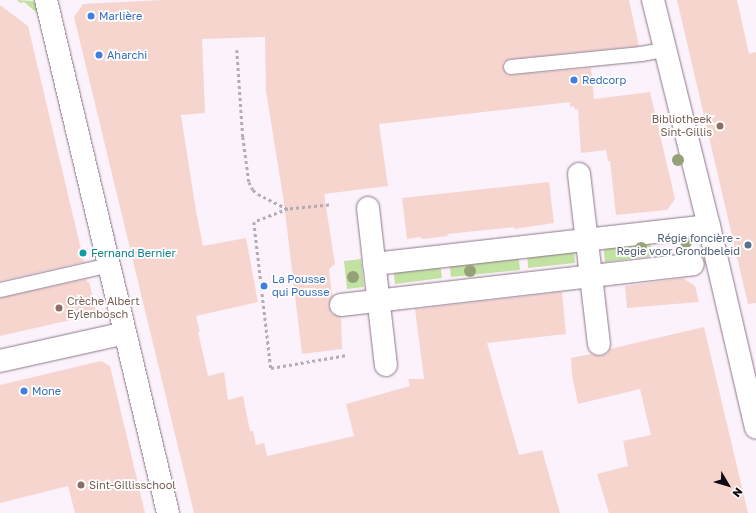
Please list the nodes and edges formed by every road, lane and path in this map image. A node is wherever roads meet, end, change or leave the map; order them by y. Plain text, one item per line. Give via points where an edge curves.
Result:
1 (46, 0) edge
2 (653, 0) edge
3 (237, 50) dead end
4 (664, 50) junction
5 (511, 67) dead end
6 (579, 174) dead end
7 (329, 205) dead end
8 (368, 208) dead end
9 (288, 209) junction
10 (709, 226) junction
11 (586, 241) junction
12 (374, 264) junction
13 (693, 264) dead end
14 (110, 265) junction
15 (590, 276) junction
16 (0, 290) edge
17 (379, 301) junction
18 (341, 305) dead end
19 (125, 333) junction
20 (599, 344) dead end
21 (347, 355) dead end
22 (0, 361) edge
23 (386, 365) dead end
24 (756, 428) edge
25 (168, 513) edge

1 - 14 street
2 - 4 street
3 - 9 path via 243,137 250,182 258,194
4 - 5 lane
4 - 10 street
6 - 11 street
7 - 9 path
8 - 12 street
9 - 21 path via 254,222 272,368
10 - 11 street
10 - 24 street
11 - 12 street
11 - 15 street
12 - 17 street
13 - 15 street
14 - 16 lane
14 - 19 street
15 - 17 street
15 - 20 street
17 - 18 street
17 - 23 street
19 - 22 street
19 - 25 street

